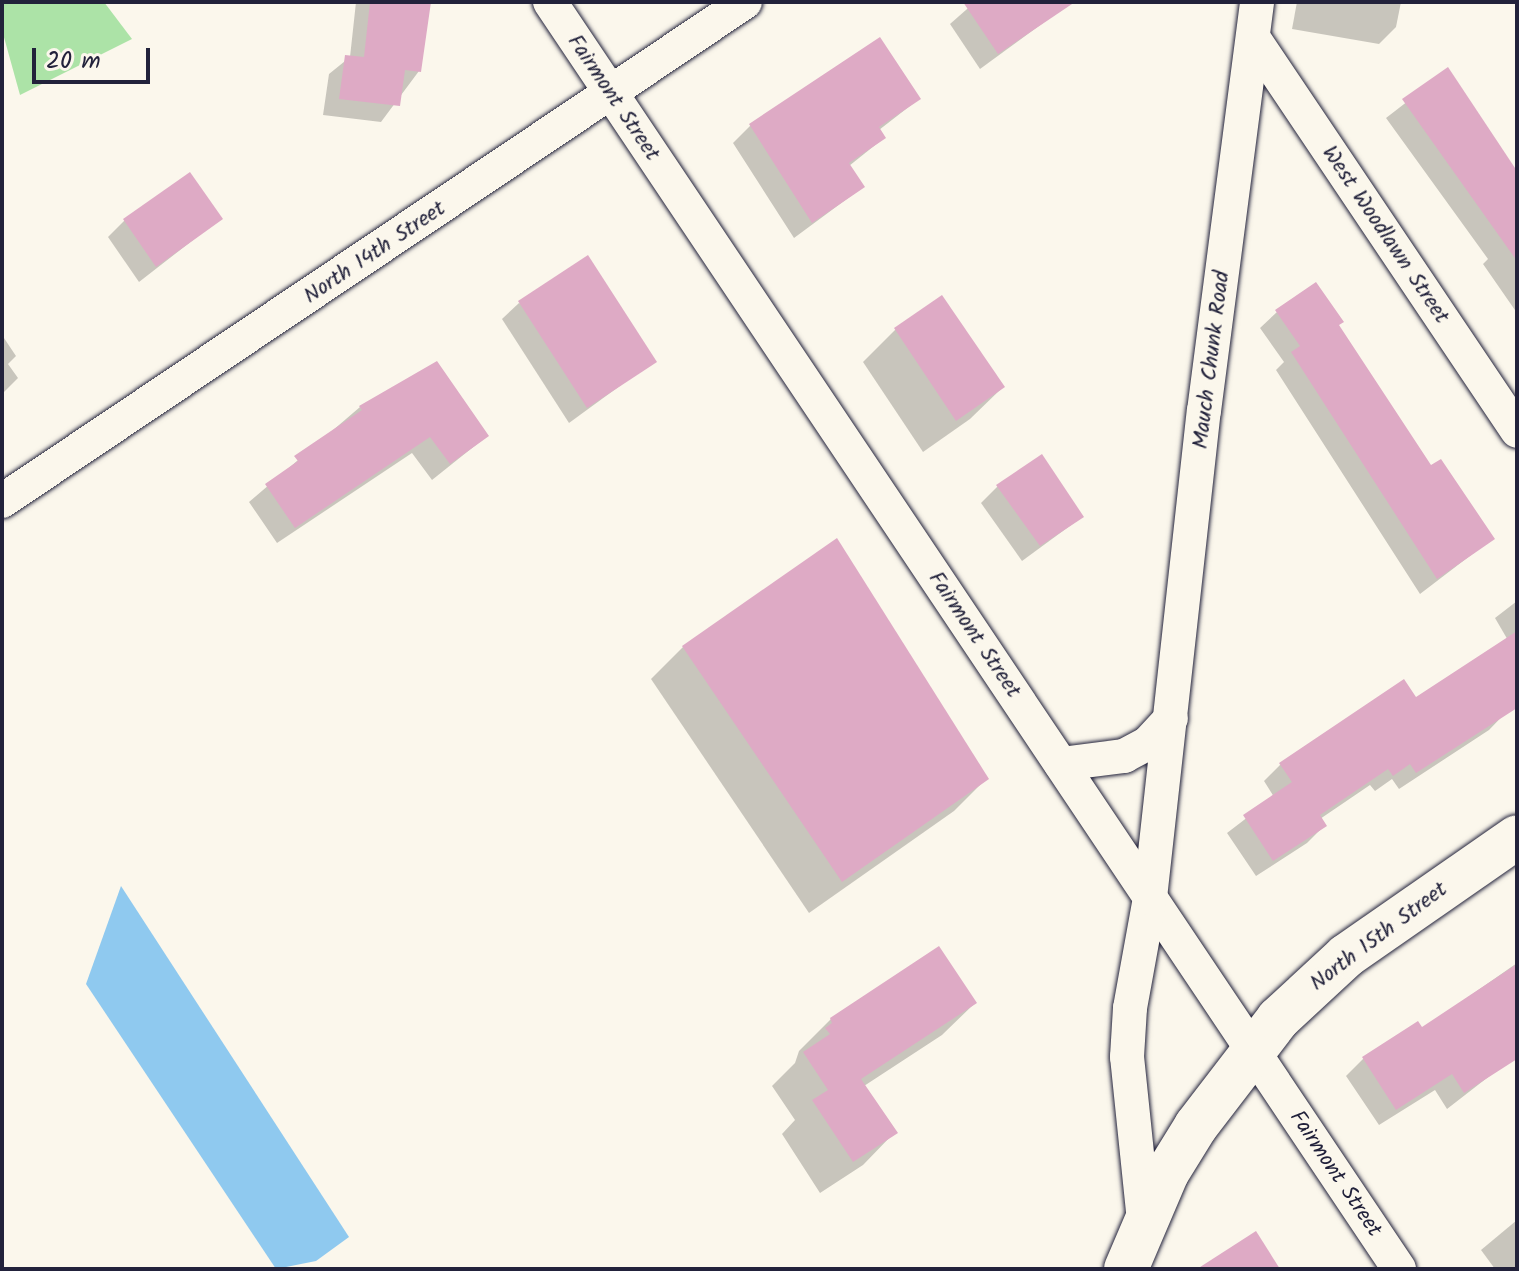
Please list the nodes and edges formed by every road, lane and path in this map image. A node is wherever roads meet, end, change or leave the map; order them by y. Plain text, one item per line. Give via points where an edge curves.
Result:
1 (550, 2) edge
2 (745, 2) edge
3 (1257, 2) edge
4 (1254, 39) junction
5 (611, 96) junction
6 (1517, 431) edge
7 (2, 501) edge
8 (1171, 718) junction
9 (1061, 764) junction
10 (1517, 837) edge
11 (1150, 898) junction
12 (1252, 1049) junction
13 (1144, 1221) junction
14 (1126, 1269) edge
15 (1399, 1269) edge

1 - 5 street, Fairmont Street
2 - 5 street, North 14th Street
3 - 4 street, Mauch Chunk Road
4 - 6 street, West Woodlawn Street
4 - 8 street, Mauch Chunk Road
5 - 7 street, North 14th Street
5 - 9 street, Fairmont Street
8 - 9 street via 1147,744 1124,756
8 - 11 street, Mauch Chunk Road
9 - 11 street, Fairmont Street
10 - 12 main road, North 15th Street via 1346,956
11 - 12 street, Fairmont Street
11 - 13 street, Mauch Chunk Road via 1130,1008 1127,1057
12 - 13 main road, Mauch Chunk Road via 1196,1126
12 - 15 street, Fairmont Street
13 - 14 main road, Mauch Chunk Road

